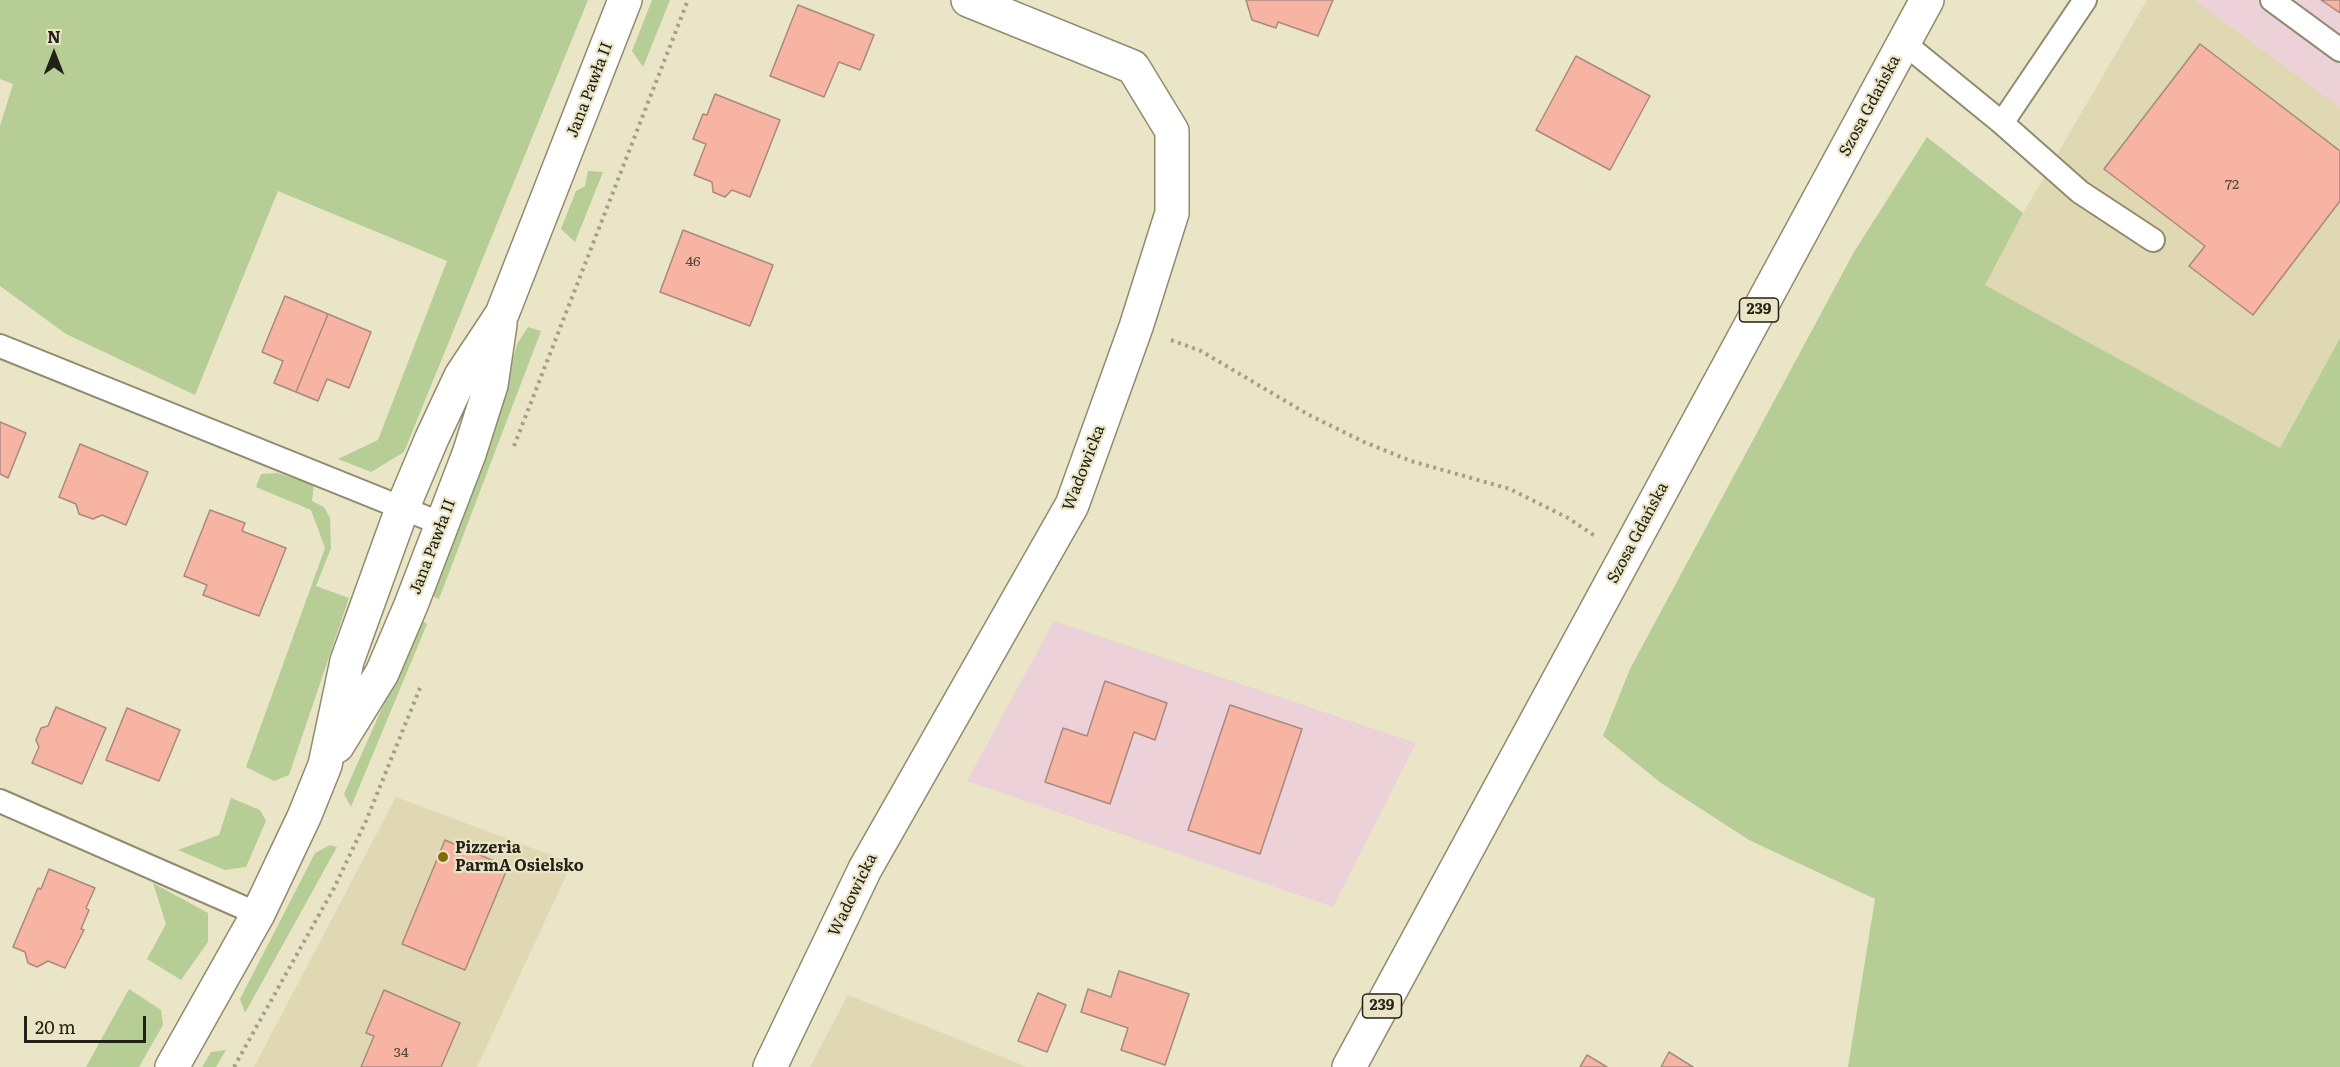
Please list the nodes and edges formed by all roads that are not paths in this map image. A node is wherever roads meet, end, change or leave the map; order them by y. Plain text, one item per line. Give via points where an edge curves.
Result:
1 (625, 0) edge
2 (968, 0) edge
3 (1927, 0) edge
4 (2085, 0) edge
5 (2272, 0) edge
6 (1904, 44) junction
7 (2340, 50) edge
8 (2002, 123) junction
9 (2153, 240) dead end
10 (502, 314) junction
11 (0, 346) edge
12 (402, 509) junction
13 (442, 524) junction
14 (325, 765) junction
15 (0, 801) edge
16 (258, 914) junction
17 (172, 1067) edge
18 (770, 1067) edge
19 (1349, 1067) edge

1 - 10 street, Jana Pawła II
2 - 18 street, Wadowicka via 1133,67 1172,131 1172,213 1072,506 865,869
3 - 6 street, Szosa Gdańska / 239
4 - 8 lane
5 - 7 lane
6 - 8 lane
6 - 19 street, Szosa Gdańska / 239
8 - 9 lane via 2080,192
10 - 12 street, Jana Pawła II via 461,376
10 - 13 street, Jana Pawła II via 491,385
11 - 12 lane
12 - 13 lane
12 - 14 street, Jana Pawła II via 347,661
13 - 14 street, Jana Pawła II via 382,673
14 - 16 street, Jana Pawła II
15 - 16 lane
16 - 17 street, Jana Pawła II

